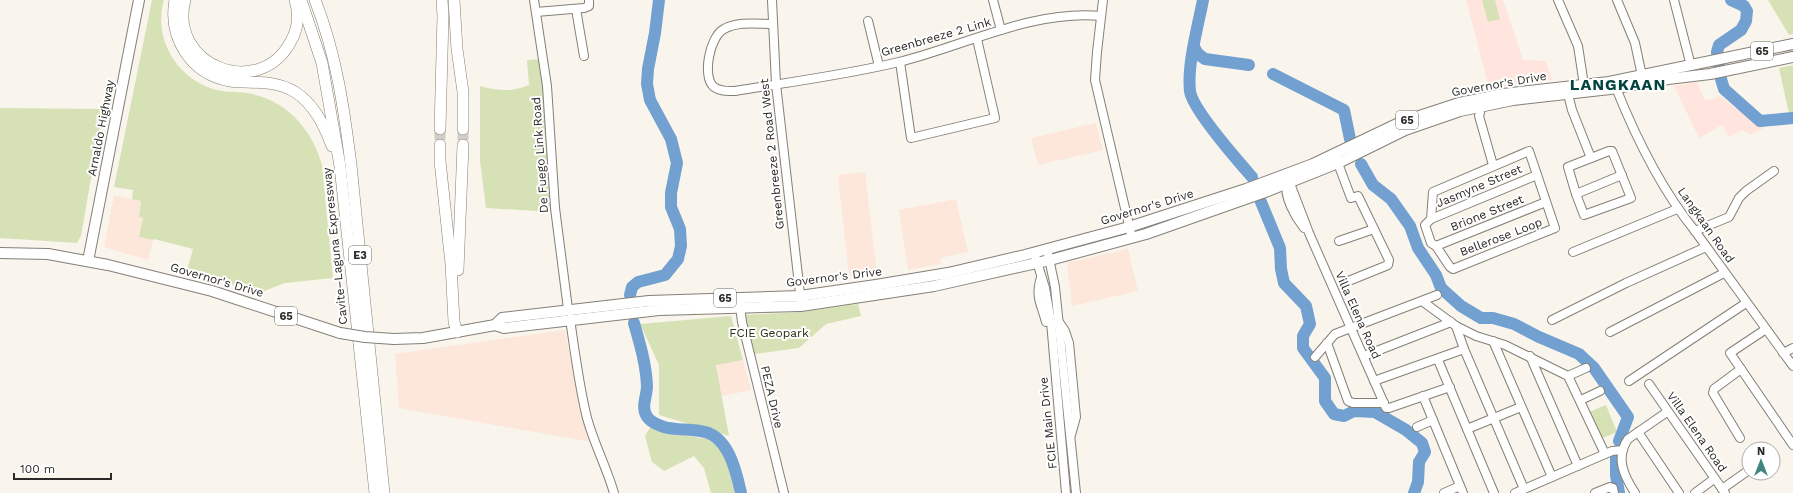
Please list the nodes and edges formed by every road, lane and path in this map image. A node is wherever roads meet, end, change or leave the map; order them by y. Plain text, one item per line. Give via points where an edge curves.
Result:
1 (139, 0) edge
2 (175, 0) edge
3 (186, 0) edge
4 (295, 0) edge
5 (301, 0) edge
6 (315, 0) edge
7 (319, 0) edge
8 (442, 0) edge
9 (454, 0) edge
10 (534, 0) edge
11 (589, 0) edge
12 (772, 0) edge
13 (993, 0) edge
14 (1103, 0) edge
15 (1558, 0) edge
16 (1616, 0) edge
17 (1674, 0) edge
18 (576, 9) junction
19 (536, 12) junction
20 (1101, 16) junction
21 (323, 19) junction
22 (868, 21) dead end
23 (773, 24) junction
24 (1000, 30) junction
25 (977, 39) junction
26 (1793, 44) edge
27 (584, 56) dead end
28 (1793, 57) edge
29 (900, 62) junction
30 (879, 66) junction
31 (1690, 66) junction
32 (1642, 76) junction
33 (776, 84) junction
34 (1584, 85) junction
35 (1616, 88) junction
36 (1568, 94) junction
37 (1478, 106) junction
38 (440, 129) tunnel mouth
39 (463, 129) tunnel mouth
40 (440, 145) tunnel mouth
41 (463, 145) tunnel mouth
42 (1591, 158) junction
43 (1336, 159) junction
44 (1495, 165) junction
45 (340, 166) junction
46 (1774, 171) dead end
47 (1537, 175) junction
48 (1622, 175) junction
49 (1286, 179) junction
50 (1248, 193) junction
51 (1576, 194) junction
52 (1546, 202) junction
53 (1677, 209) junction
54 (1431, 219) junction
55 (1129, 227) junction
56 (1374, 229) junction
57 (1695, 231) junction
58 (1132, 238) junction
59 (1339, 241) dead end
60 (1436, 246) junction
61 (1706, 247) junction
62 (1047, 249) junction
63 (1573, 252) dead end
64 (0, 253) edge
65 (1031, 253) junction
66 (1050, 260) junction
67 (88, 261) junction
68 (1034, 264) junction
69 (1724, 272) junction
70 (1346, 282) dead end
71 (1437, 294) dead end
72 (801, 301) junction
73 (1422, 301) junction
74 (1746, 302) junction
75 (650, 306) junction
76 (740, 306) junction
77 (569, 314) junction
78 (1552, 320) dead end
79 (1454, 324) junction
80 (1350, 328) junction
81 (1766, 329) junction
82 (457, 332) junction
83 (1610, 332) dead end
84 (1493, 340) junction
85 (1328, 343) junction
86 (1793, 348) edge
87 (1464, 349) junction
88 (1783, 353) junction
89 (1364, 356) junction
90 (1530, 356) junction
91 (1316, 357) dead end
92 (1438, 360) junction
93 (1793, 366) edge
94 (1586, 368) dead end
95 (1741, 369) junction
96 (1568, 376) junction
97 (1630, 381) dead end
98 (1374, 382) junction
99 (1650, 384) dead end
100 (1450, 387) junction
101 (1600, 391) dead end
102 (1423, 396) junction
103 (1580, 400) junction
104 (1385, 405) junction
105 (1521, 407) junction
106 (1667, 412) junction
107 (1495, 418) junction
108 (1433, 420) junction
109 (1416, 428) dead end
110 (1467, 429) junction
111 (1638, 432) junction
112 (1740, 438) dead end
113 (1793, 445) edge
114 (1615, 451) junction
115 (1578, 466) junction
116 (1741, 476) edge
117 (1552, 477) junction
118 (1714, 479) junction
119 (1524, 489) junction
120 (1461, 490) edge
121 (1612, 490) edge
122 (1723, 491) edge
123 (375, 493) edge
124 (384, 493) edge
125 (614, 493) edge
126 (784, 493) edge
127 (1066, 493) edge
128 (1076, 493) edge
129 (1444, 493) edge
130 (1494, 493) edge
131 (1515, 493) edge
132 (1595, 493) edge
133 (1635, 493) edge
134 (1679, 493) edge
135 (1694, 493) edge

1 - 67 main road, Arnaldo Highway
2 - 45 highway via 175,30 180,44 192,62 203,71 223,79 278,84 298,94 319,117
3 - 4 highway via 184,23 193,47 213,65 239,72 254,71 267,66 286,50 296,29 298,11
5 - 45 highway, Cavite–Laguna Expressway / E3 via 322,63
6 - 21 highway, Cavite–Laguna Expressway / E3
7 - 21 highway
8 - 38 highway
9 - 39 highway via 463,92
10 - 19 street, De Fuego Link Road
11 - 18 street via 589,6
12 - 23 street, Greenbreeze 2 Road West
13 - 24 street
14 - 20 street
15 - 34 street via 1578,46
16 - 32 street via 1635,43
17 - 31 street
18 - 19 street
18 - 27 street
19 - 77 street, De Fuego Link Road via 546,86 557,223
20 - 24 street, Greenbreeze 2 Link via 1056,16
20 - 55 street via 1095,80
21 - 124 highway, Cavite–Laguna Expressway / E3 via 340,86 346,125
22 - 30 street
23 - 33 street, Greenbreeze 2 Road West
23 - 33 street via 746,24 723,29 714,37 708,58 710,82 722,91
24 - 25 street, Greenbreeze 2 Link
25 - 29 street, Greenbreeze 2 Link
25 - 29 street via 995,118 912,138
26 - 31 main road, Governor's Drive / 65
28 - 35 main road, Governor's Drive / 65 via 1710,74
29 - 30 street, Greenbreeze 2 Link
30 - 33 street, Greenbreeze 2 Link
31 - 32 main road, Governor's Drive / 65
32 - 34 main road, Governor's Drive / 65
33 - 72 street, Greenbreeze 2 Road West
34 - 37 main road, Governor's Drive / 65 via 1503,94
35 - 36 main road, Governor's Drive / 65
35 - 53 street, Langkaan Road via 1642,146
36 - 37 main road, Governor's Drive / 65
36 - 42 street
37 - 43 main road, Governor's Drive / 65 via 1437,118
37 - 44 street
40 - 82 highway via 454,322
41 - 82 highway via 458,263 460,321
42 - 48 street via 1612,151
42 - 51 street via 1568,167
43 - 49 main road, Governor's Drive / 65
43 - 56 street via 1351,198 1358,196
44 - 47 street, Bellerose Loop via 1529,151
44 - 54 street, Bellerose Loop via 1433,192
45 - 123 highway, Cavite–Laguna Expressway / E3
46 - 57 street via 1746,191 1729,217
47 - 52 street, Bellerose Loop
47 - 54 street, Jasmyne Street
48 - 51 street
48 - 51 street via 1631,198 1585,216
49 - 50 main road, Governor's Drive / 65
49 - 80 street, Villa Elena Road via 1294,215 1309,233
50 - 55 main road, Governor's Drive / 65
50 - 58 main road, Governor's Drive / 65
52 - 60 street, Brione Street
52 - 60 street, Bellerose Loop via 1555,227 1549,231 1453,269
53 - 57 street, Langkaan Road
53 - 63 street
54 - 60 street, Bellerose Loop via 1425,225 1431,243
55 - 58 street
55 - 62 main road, Governor's Drive / 65
56 - 59 street
56 - 70 street via 1388,265
57 - 61 street, Langkaan Road
58 - 66 main road, Governor's Drive / 65
61 - 69 street, Langkaan Road
61 - 78 street
62 - 65 main road, Governor's Drive / 65
62 - 66 street, FCIE Main Drive
64 - 67 main road, Governor's Drive / 65 via 41,254
65 - 68 main road
65 - 72 main road, Governor's Drive / 65 via 948,273
66 - 68 main road, Governor's Drive / 65
66 - 128 street, FCIE Main Drive via 1058,322 1069,343 1076,409 1070,440
67 - 82 main road, Governor's Drive / 65, bridge via 212,291 365,338 394,340
68 - 72 main road, Governor's Drive / 65 via 913,290
68 - 127 street, FCIE Main Drive via 1041,276 1038,289 1039,304 1047,323 1049,345 1053,351
69 - 74 street, Langkaan Road
69 - 83 street
71 - 73 street
72 - 75 main road, Governor's Drive / 65
72 - 76 main road, Governor's Drive / 65
73 - 79 street
73 - 80 street
74 - 81 street, Langkaan Road
74 - 97 street
75 - 76 main road, Governor's Drive / 65
75 - 77 main road, Governor's Drive / 65
76 - 126 street, PEZA Drive
77 - 82 main road, Governor's Drive / 65 via 504,328 495,325
77 - 125 street, De Fuego Link Road via 578,379 588,420
79 - 84 street via 1476,336
79 - 87 street
79 - 89 street
80 - 85 street via 1336,334
80 - 89 street, Villa Elena Road
81 - 88 street, Langkaan Road
81 - 95 street via 1730,353
84 - 90 street
84 - 105 street
85 - 91 street
85 - 104 street via 1348,401
86 - 88 street
87 - 92 street
87 - 107 street
88 - 93 street, Langkaan Road
89 - 98 street, Villa Elena Road
90 - 96 street
90 - 115 street
92 - 98 street
92 - 100 street
94 - 96 street
95 - 112 street via 1714,389 1713,393
95 - 113 street
96 - 103 street
98 - 104 street, Villa Elena Road
99 - 106 street, Villa Elena Road
100 - 102 street
100 - 110 street
101 - 103 street
102 - 104 street
102 - 108 street
103 - 114 street
105 - 107 street
105 - 117 street
106 - 111 street
106 - 118 street, Villa Elena Road
107 - 110 street
107 - 119 street
108 - 109 street
108 - 120 street
110 - 130 street
111 - 114 street
111 - 134 street
114 - 115 street
114 - 133 street via 1623,475
115 - 117 street
116 - 122 street
117 - 119 street
118 - 122 street, Villa Elena Road
118 - 135 street
119 - 131 street
120 - 129 street
121 - 132 street

